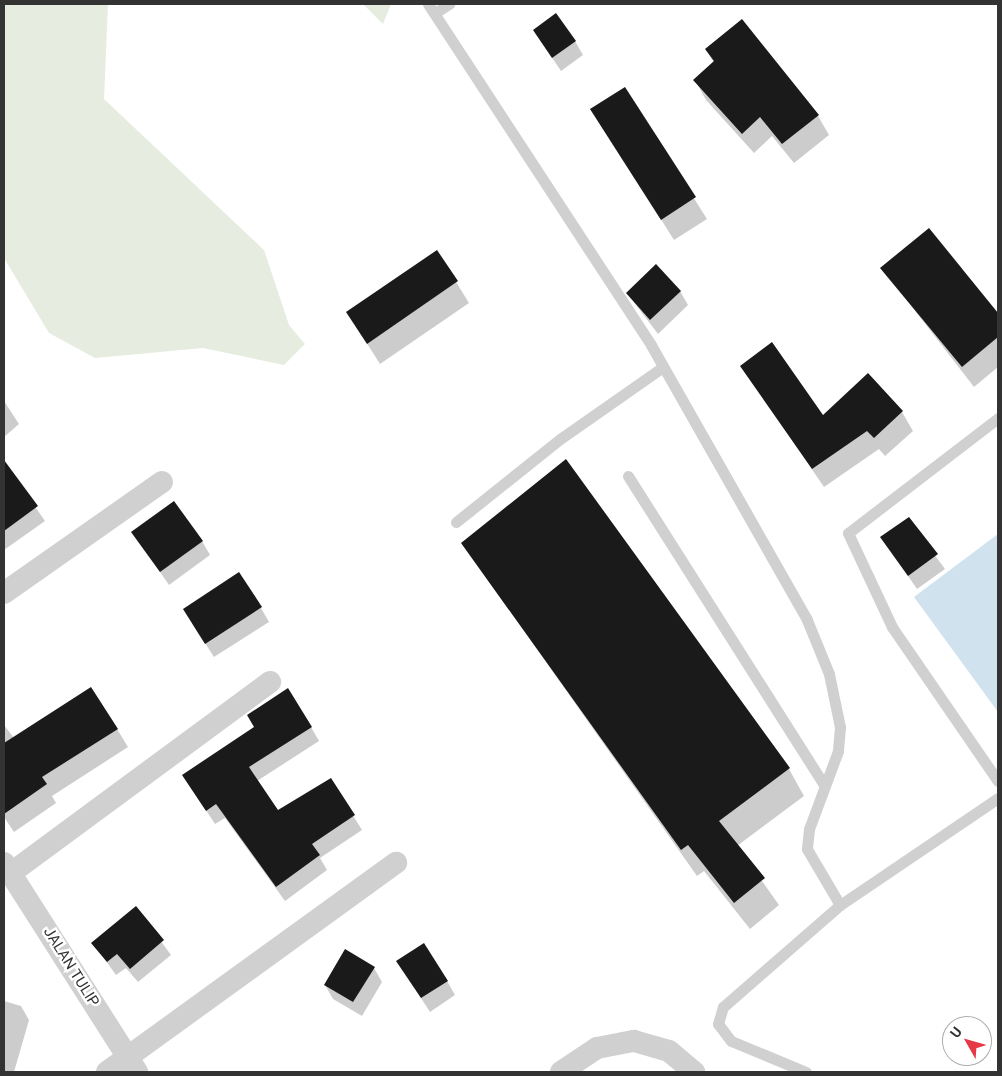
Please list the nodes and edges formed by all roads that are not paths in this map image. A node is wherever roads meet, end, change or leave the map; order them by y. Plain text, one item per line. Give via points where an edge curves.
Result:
1 (449, 4) edge
2 (431, 8) edge
3 (663, 366) junction
4 (998, 418) edge
5 (628, 476) dead end
6 (162, 482) dead end
7 (456, 522) dead end
8 (4, 593) edge
9 (270, 682) dead end
10 (998, 781) edge
11 (825, 786) junction
12 (998, 798) edge
13 (396, 863) dead end
14 (7, 868) edge
15 (840, 905) junction
16 (133, 1065) edge
17 (107, 1072) edge
18 (561, 1072) edge
19 (694, 1072) edge
20 (806, 1072) edge

1 - 2 lane
2 - 3 lane
3 - 7 lane via 560,438
3 - 11 lane via 807,620 826,665 840,727 838,750
4 - 10 lane via 848,533 892,627
5 - 11 lane
6 - 8 street
9 - 14 street
11 - 15 lane via 809,829 807,849
12 - 15 lane
13 - 16 street
14 - 16 street, JALAN TULIP
15 - 20 lane via 723,1006 718,1016 718,1024 731,1041
16 - 17 street
18 - 19 street via 597,1048 634,1041 669,1051

